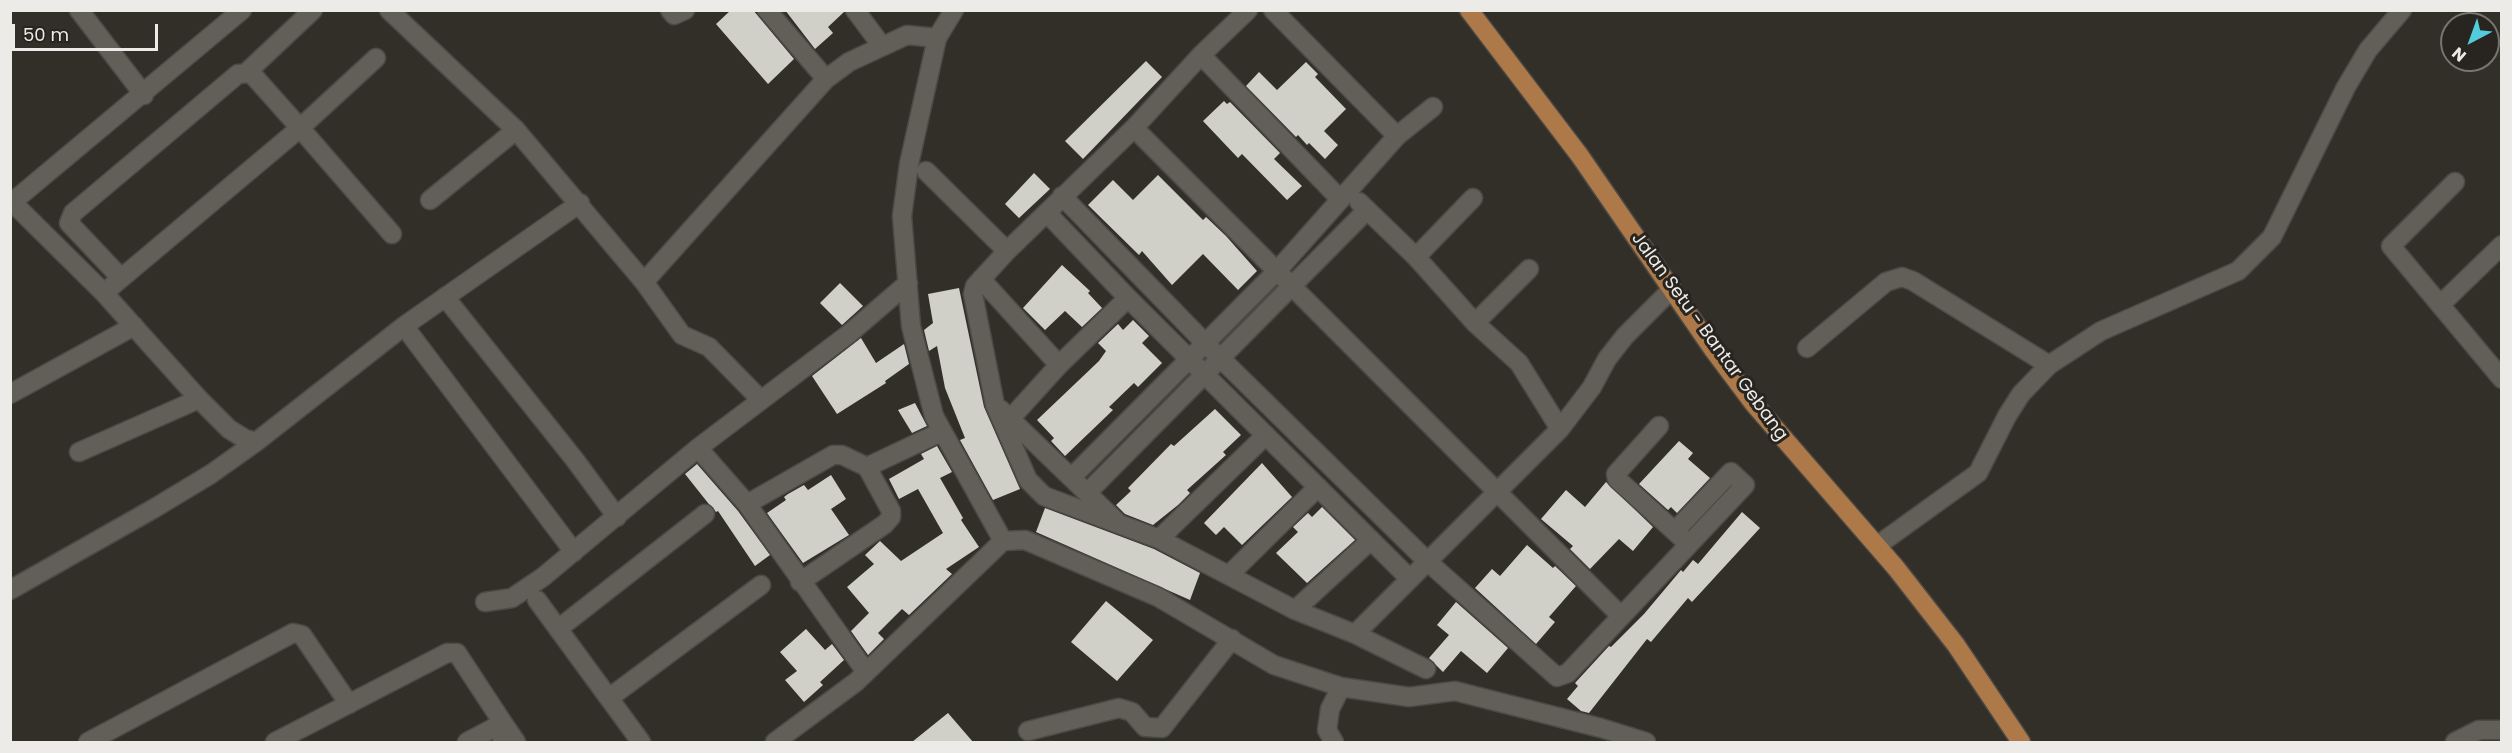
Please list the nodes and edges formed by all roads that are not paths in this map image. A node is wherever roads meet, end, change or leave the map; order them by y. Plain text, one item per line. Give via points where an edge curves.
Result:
1 (80, 10) edge
2 (242, 10) edge
3 (313, 10) edge
4 (389, 10) edge
5 (670, 10) edge
6 (685, 10) edge
7 (767, 10) edge
8 (855, 10) edge
9 (954, 10) edge
10 (1248, 10) edge
11 (1273, 10) edge
12 (1469, 10) edge
13 (2402, 10) edge
14 (937, 38) junction
15 (882, 46) junction
16 (1201, 55) junction
17 (376, 58) dead end
18 (246, 72) junction
19 (826, 79) junction
20 (144, 95) junction
21 (1433, 107) dead end
22 (300, 128) junction
23 (1134, 128) junction
24 (516, 130) junction
25 (1397, 136) junction
26 (926, 171) dead end
27 (2455, 182) dead end
28 (1344, 195) junction
29 (1062, 196) junction
30 (1473, 198) dead end
31 (430, 200) dead end
32 (11, 202) edge
33 (580, 203) junction
34 (1367, 210) junction
35 (1047, 213) junction
36 (393, 234) dead end
37 (2502, 245) edge
38 (1007, 251) junction
39 (1416, 257) junction
40 (1529, 269) dead end
41 (1276, 272) junction
42 (122, 278) junction
43 (981, 279) junction
44 (644, 282) junction
45 (908, 283) junction
46 (1292, 287) junction
47 (1672, 289) junction
48 (103, 292) junction
49 (445, 297) junction
50 (1128, 298) junction
51 (2440, 305) junction
52 (1475, 323) junction
53 (134, 326) junction
54 (404, 326) junction
55 (1205, 343) junction
56 (1807, 348) dead end
57 (1220, 358) junction
58 (1189, 359) junction
59 (1059, 365) junction
60 (2049, 365) junction
61 (2498, 367) edge
62 (1204, 374) junction
63 (10, 394) edge
64 (199, 399) junction
65 (761, 400) junction
66 (995, 405) junction
67 (1011, 418) junction
68 (1659, 426) dead end
69 (1560, 429) junction
70 (941, 432) junction
71 (1266, 435) junction
72 (256, 442) junction
73 (698, 448) junction
74 (79, 452) dead end
75 (867, 468) junction
76 (1072, 477) junction
77 (1318, 487) junction
78 (1088, 492) junction
79 (1497, 493) junction
80 (747, 504) junction
81 (705, 514) dead end
82 (617, 517) junction
83 (1119, 525) junction
84 (1675, 531) junction
85 (1159, 539) junction
86 (1371, 540) junction
87 (1003, 541) junction
88 (1878, 545) junction
89 (1690, 546) junction
90 (574, 552) junction
91 (1428, 561) junction
92 (1230, 574) junction
93 (1410, 579) junction
94 (800, 582) junction
95 (761, 585) dead end
96 (10, 590) edge
97 (537, 600) dead end
98 (485, 602) dead end
99 (1295, 610) junction
100 (1621, 616) junction
101 (558, 629) junction
102 (1355, 633) junction
103 (1232, 639) junction
104 (1426, 669) dead end
105 (866, 672) junction
106 (1341, 687) junction
107 (609, 698) junction
108 (349, 704) junction
109 (503, 723) junction
110 (2501, 731) edge
111 (1028, 732) dead end
112 (88, 742) edge
113 (275, 742) edge
114 (467, 742) edge
115 (502, 742) edge
116 (516, 742) edge
117 (641, 742) edge
118 (775, 742) edge
119 (1334, 742) edge
120 (1646, 742) edge
121 (2021, 742) edge
122 (2455, 742) edge

1 - 20 street
2 - 20 street
3 - 18 street
4 - 24 street
5 - 6 street via 675,15
7 - 19 street
8 - 15 street
9 - 14 street
10 - 16 street
11 - 25 street
12 - 47 main road, Jalan Setu - Bantar Gebang via 1580,156
13 - 60 street via 2368,50 2272,237 2252,258 2217,282 2101,331
14 - 15 street via 907,35
14 - 45 street via 902,216
15 - 19 street
16 - 23 street
16 - 28 street
17 - 22 street
18 - 22 street via 261,81
18 - 42 street via 238,74 69,217 69,223
19 - 44 street
20 - 32 street
21 - 25 street
22 - 36 street
22 - 42 street
23 - 29 street
23 - 41 street
24 - 31 street
24 - 33 street
25 - 28 street
26 - 38 street
27 - 51 street via 2391,246
28 - 34 street
28 - 41 street
29 - 35 street
29 - 55 street
30 - 39 street
32 - 48 street
33 - 44 street
33 - 49 street
34 - 39 street
34 - 46 street
35 - 38 street
35 - 50 street
37 - 51 street
38 - 43 street
39 - 52 street
40 - 52 street
41 - 46 street
41 - 55 street
42 - 48 street
43 - 59 street
43 - 66 street via 974,294
44 - 65 street via 682,335 709,347
45 - 65 street via 850,333
45 - 70 street via 911,326
46 - 57 street
46 - 79 street
47 - 69 street via 1625,336
47 - 88 main road, Jalan Setu - Bantar Gebang via 1761,412
48 - 53 street
49 - 54 street
49 - 82 street
50 - 58 street
50 - 59 street
51 - 61 street
52 - 69 street via 1518,363
53 - 63 street
53 - 64 street
54 - 72 street
54 - 90 street
55 - 57 street
55 - 58 street
56 - 60 street via 1886,282 1902,277
57 - 62 street
57 - 91 street
58 - 62 street
58 - 76 street
59 - 67 street
60 - 88 street via 2016,401 1978,474
62 - 71 street
62 - 78 street
64 - 72 street via 229,429
64 - 74 street
65 - 73 street
66 - 67 street
66 - 83 street via 1035,490
67 - 76 street
68 - 84 street via 1616,474
69 - 79 street
70 - 75 street
70 - 87 street
71 - 77 street
71 - 85 street
72 - 96 street via 211,474
73 - 80 street
73 - 82 street
75 - 80 street via 833,454
75 - 94 street via 891,517
76 - 78 street
77 - 86 street
77 - 92 street
78 - 83 street
79 - 91 street
79 - 100 street
80 - 94 street
81 - 101 street
82 - 90 street
83 - 85 street
84 - 89 street
84 - 89 street via 1731,472 1745,484
85 - 92 street
86 - 93 street
86 - 99 street
87 - 103 street via 1025,540 1095,568 1158,597
87 - 105 street
88 - 121 main road, Jalan Setu - Bantar Gebang via 1956,645
89 - 100 street
90 - 98 street via 512,598
91 - 93 street
91 - 100 street via 1557,677 1568,673
92 - 99 street
93 - 102 street
94 - 105 street
95 - 107 street
97 - 101 street
99 - 102 street
101 - 107 street
102 - 104 street
103 - 106 street via 1274,665
103 - 111 street via 1162,728 1145,727 1132,712 1119,708
105 - 118 street
106 - 119 street via 1330,709 1327,730
106 - 120 street via 1409,696 1455,691
107 - 117 street
108 - 109 street via 447,653 457,653
108 - 112 street via 302,635 293,633
108 - 113 street
109 - 114 street
109 - 115 street
109 - 116 street
110 - 122 street via 2479,730

